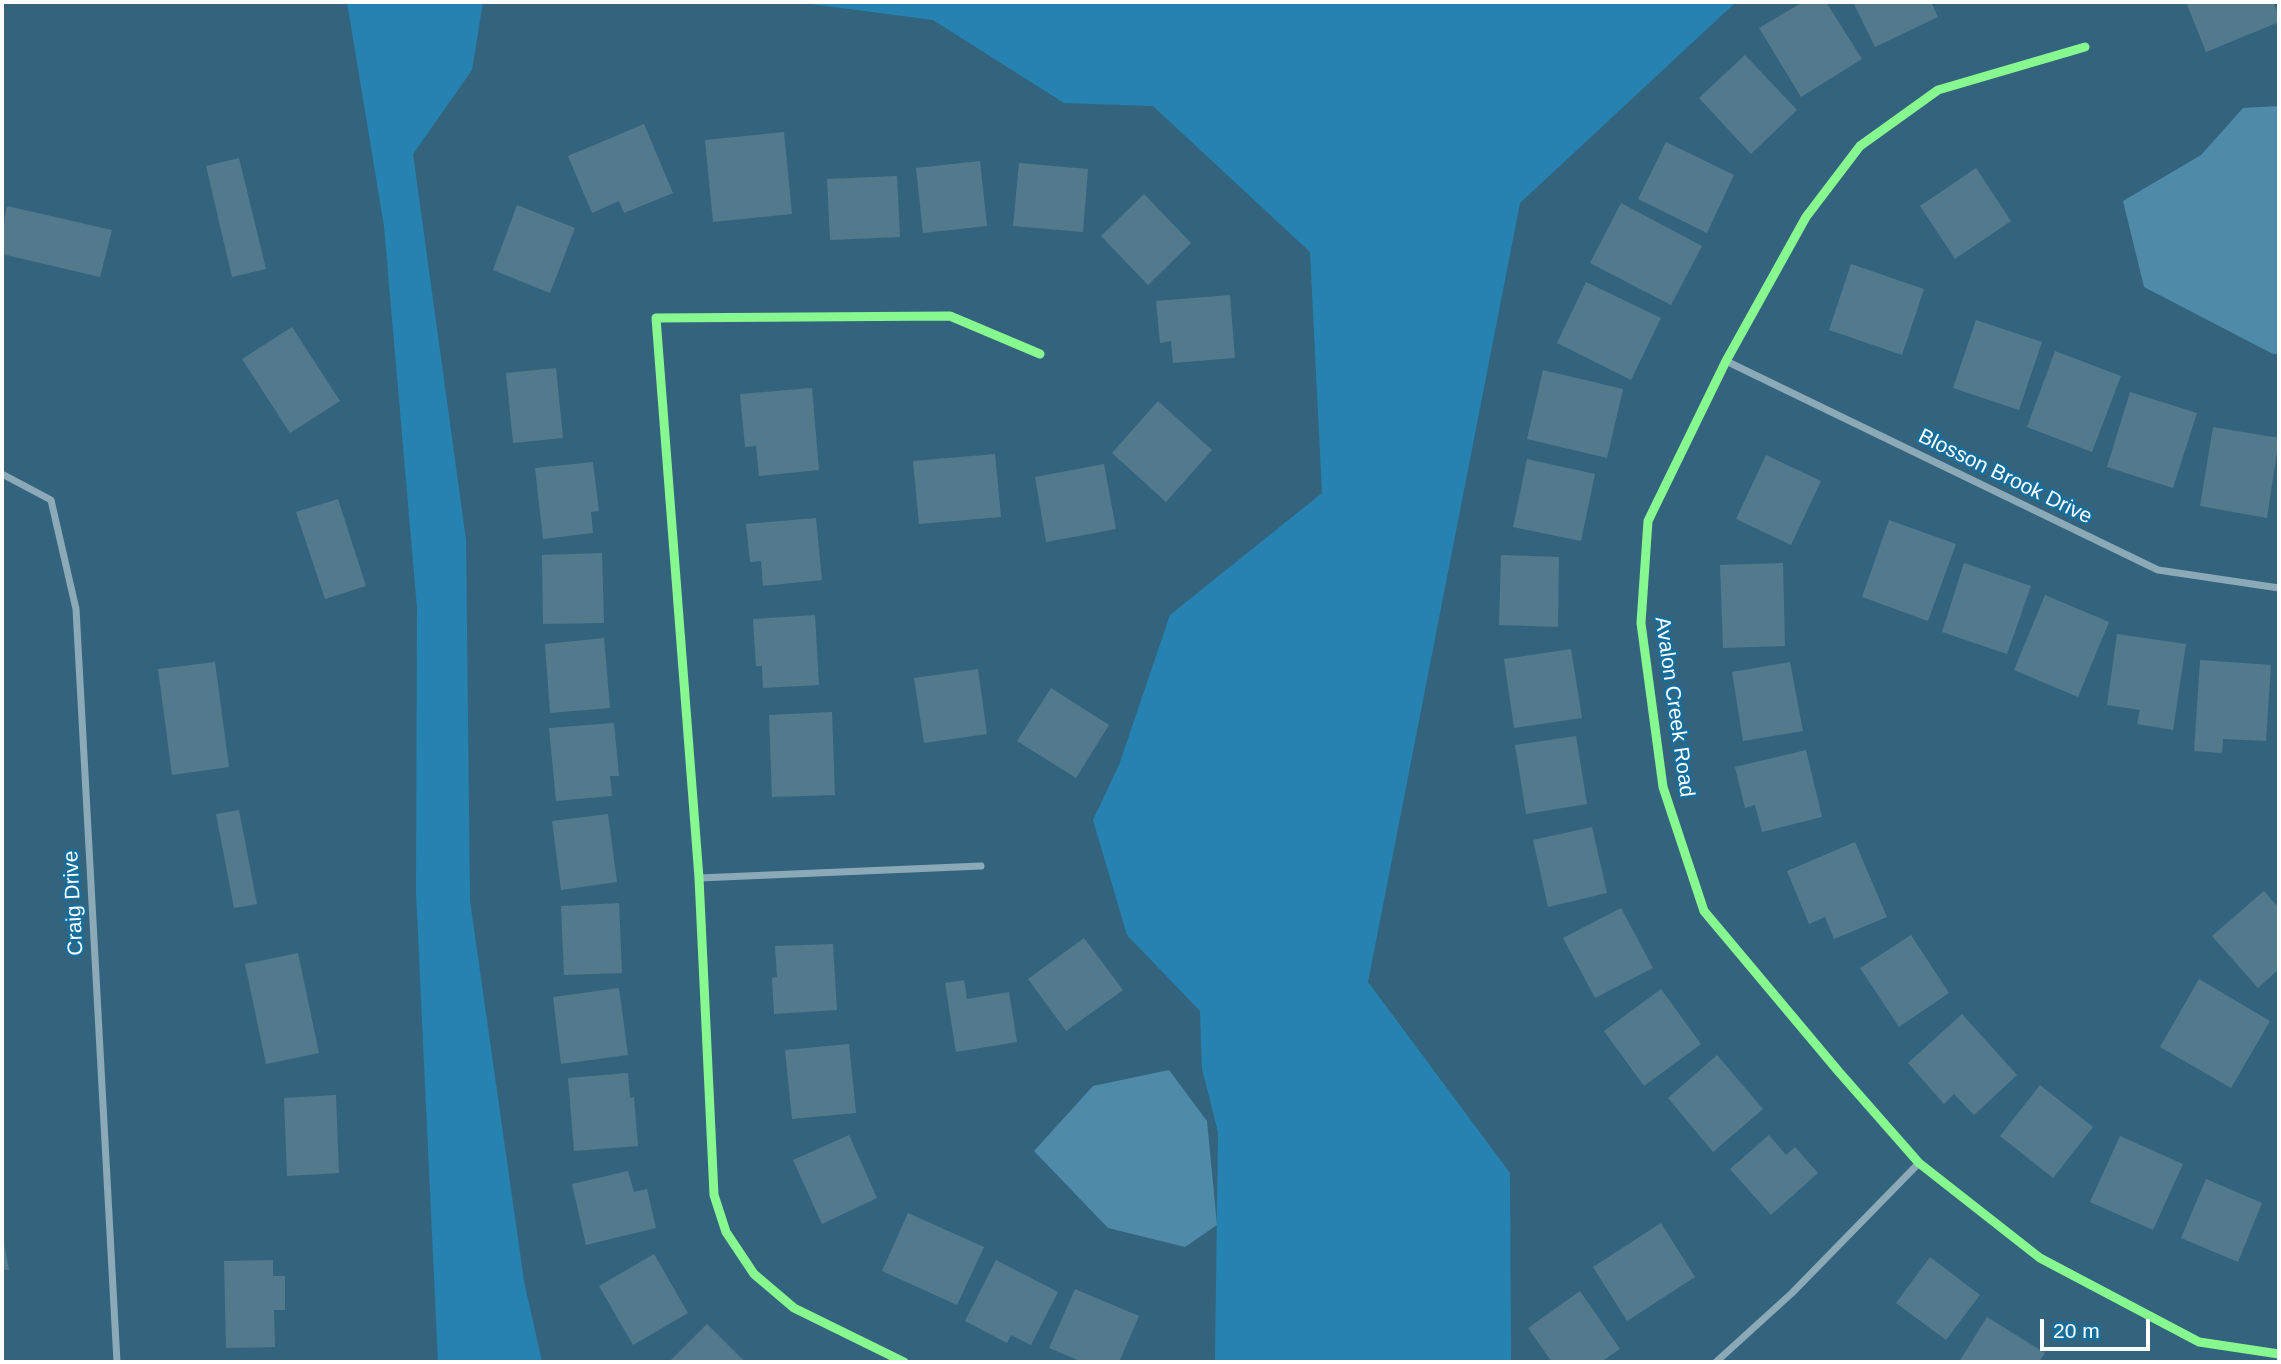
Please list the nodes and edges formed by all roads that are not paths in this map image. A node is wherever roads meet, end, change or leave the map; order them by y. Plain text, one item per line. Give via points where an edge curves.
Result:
1 (2085, 47) dead end
2 (1040, 355) dead end
3 (1726, 361) junction
4 (2, 474) edge
5 (2279, 588) edge
6 (981, 866) dead end
7 (699, 878) junction
8 (1919, 1163) junction
9 (2279, 1354) edge
10 (117, 1362) edge
11 (904, 1362) edge
12 (1716, 1362) edge

1 - 3 street, Avalon Creek Road via 1938,90 1860,146 1806,217
2 - 7 street via 950,316 656,318
3 - 5 street, Blosson Brook Drive via 2158,570
3 - 8 street, Avalon Creek Road via 1648,521 1641,623 1663,787 1704,911
4 - 10 street, Craig Drive via 51,500 76,609
6 - 7 street
7 - 11 street via 714,1195 726,1232 754,1274 794,1308
8 - 9 street, Avalon Creek Road via 2040,1258 2187,1336 2199,1342
8 - 12 street via 1792,1293

